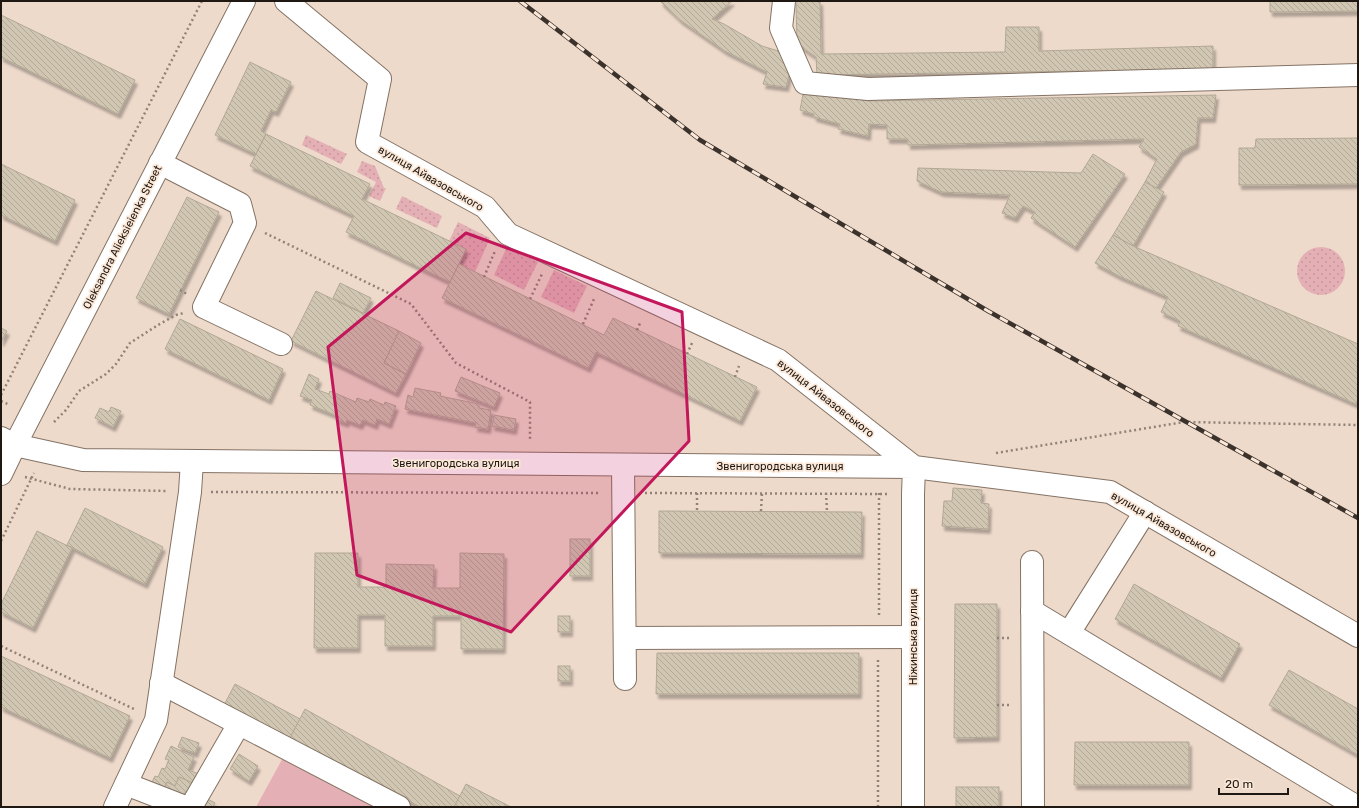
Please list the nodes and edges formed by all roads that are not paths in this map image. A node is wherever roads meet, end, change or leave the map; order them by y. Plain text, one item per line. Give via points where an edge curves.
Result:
1 (244, 1) edge
2 (286, 1) edge
3 (784, 1) edge
4 (1358, 75) edge
5 (160, 163) junction
6 (281, 344) dead end
7 (8, 441) edge
8 (192, 461) junction
9 (622, 465) junction
10 (914, 467) junction
11 (2, 473) edge
12 (1145, 512) junction
13 (1032, 562) dead end
14 (1032, 611) junction
15 (1069, 633) junction
16 (1358, 636) edge
17 (913, 637) junction
18 (625, 638) junction
19 (625, 679) dead end
20 (161, 683) junction
21 (239, 724) junction
22 (126, 784) junction
23 (115, 807) edge
24 (185, 807) edge
25 (191, 807) edge
26 (399, 807) edge
27 (913, 807) edge
28 (1033, 807) edge
29 (1357, 807) edge

1 - 5 street, Oleksandra Alieksieienka Street
2 - 10 street, вулиця Айвазовського via 380,79 367,142 485,207 508,234 778,360
3 - 4 street via 781,28 805,83 868,89
5 - 6 street via 240,204 245,223 204,307
5 - 7 street, Oleksandra Alieksieienka Street via 31,415
7 - 8 street, Звенигородська вулиця via 83,460
7 - 11 street, Oleksandra Alieksieienka Street
8 - 9 street, Звенигородська вулиця
8 - 20 street via 190,492
9 - 10 street, Звенигородська вулиця
9 - 18 street
10 - 12 street, вулиця Айвазовського via 1110,492
10 - 17 street, Ніжинська вулиця
12 - 15 street
12 - 16 street, вулиця Айвазовського
13 - 14 street
14 - 15 street
14 - 28 street
15 - 29 street
17 - 18 street
17 - 27 street, Ніжинська вулиця
18 - 19 street
20 - 21 street
20 - 22 street via 156,720
21 - 25 street
21 - 26 street
22 - 23 street
22 - 24 street

